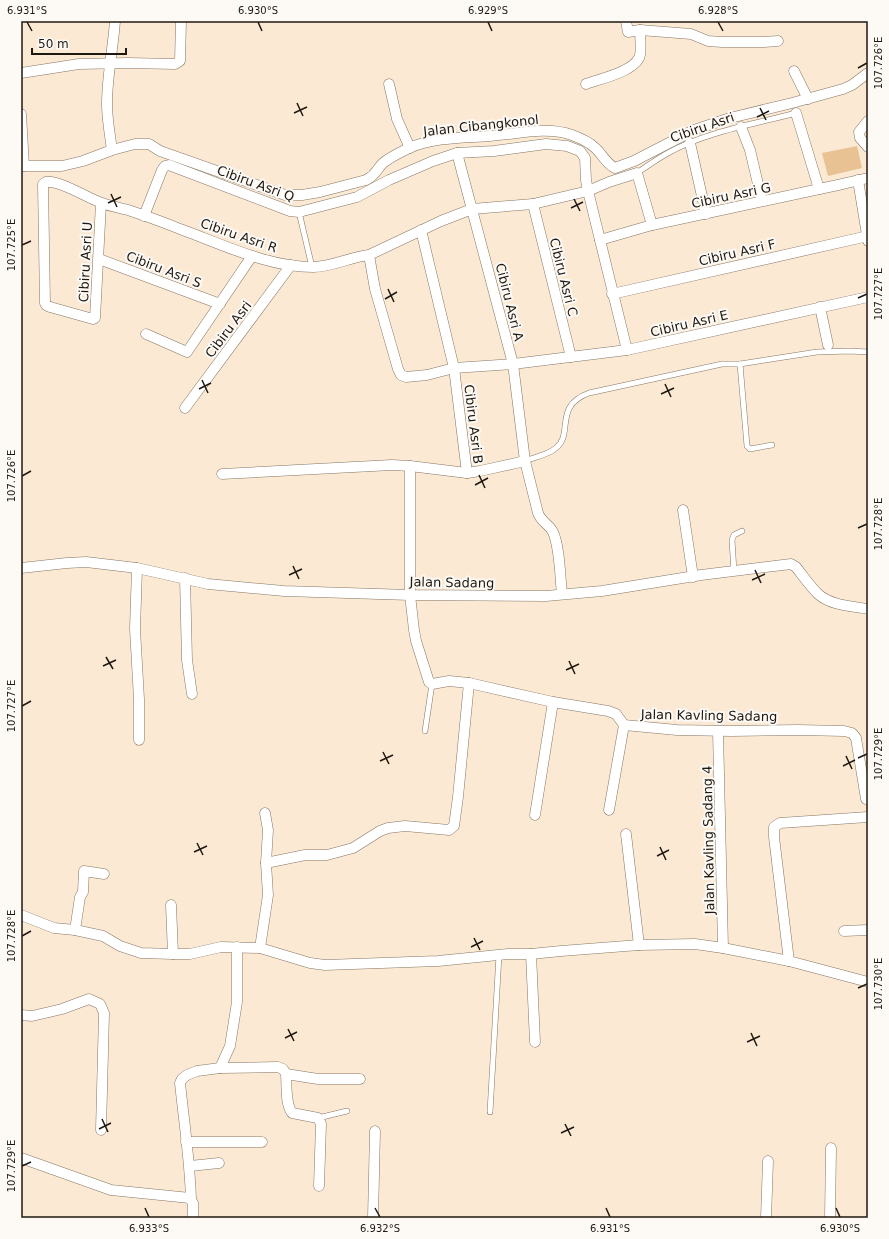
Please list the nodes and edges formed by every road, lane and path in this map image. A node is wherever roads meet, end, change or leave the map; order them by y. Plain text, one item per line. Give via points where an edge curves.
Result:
1 (115, 21) edge
2 (181, 21) edge
3 (626, 21) edge
4 (640, 30) junction
5 (778, 41) dead end
6 (109, 63) junction
7 (794, 71) dead end
8 (21, 73) edge
9 (868, 73) edge
10 (389, 84) dead end
11 (586, 84) dead end
12 (808, 99) junction
13 (796, 113) joint
14 (21, 114) edge
15 (868, 121) edge
16 (741, 127) junction
17 (690, 143) junction
18 (868, 147) edge
19 (410, 148) junction
20 (112, 150) junction
21 (457, 153) junction
22 (23, 166) edge
23 (637, 172) junction
24 (863, 179) edge
25 (43, 184) joint
26 (819, 189) junction
27 (588, 191) junction
28 (762, 201) junction
29 (101, 203) junction
30 (533, 204) junction
31 (472, 209) junction
32 (299, 212) junction
33 (706, 214) junction
34 (144, 216) junction
35 (652, 225) junction
36 (421, 230) junction
37 (868, 237) edge
38 (600, 240) junction
39 (369, 255) junction
40 (252, 256) junction
41 (99, 258) junction
42 (292, 265) junction
43 (312, 267) junction
44 (612, 294) junction
45 (868, 297) edge
46 (220, 304) junction
47 (820, 307) junction
48 (146, 334) dead end
49 (828, 345) dead end
50 (627, 350) junction
51 (868, 352) edge
52 (571, 357) junction
53 (513, 364) junction
54 (740, 364) junction
55 (454, 368) junction
56 (185, 408) dead end
57 (772, 445) dead end
58 (525, 461) junction
59 (410, 466) junction
60 (467, 473) junction
61 (222, 474) dead end
62 (683, 510) dead end
63 (742, 531) dead end
64 (21, 568) edge
65 (137, 568) junction
66 (734, 572) junction
67 (693, 577) junction
68 (185, 578) junction
69 (562, 594) junction
70 (410, 595) junction
71 (868, 609) edge
72 (469, 683) junction
73 (432, 684) junction
74 (192, 694) dead end
75 (553, 702) junction
76 (624, 725) junction
77 (425, 731) dead end
78 (718, 731) junction
79 (139, 740) dead end
80 (866, 799) dead end
81 (609, 810) dead end
82 (265, 813) dead end
83 (535, 816) dead end
84 (868, 817) edge
85 (626, 834) dead end
86 (266, 863) junction
87 (104, 874) dead end
88 (171, 905) dead end
89 (21, 916) edge
90 (75, 930) junction
91 (868, 930) edge
92 (844, 931) dead end
93 (639, 945) junction
94 (237, 947) junction
95 (260, 948) junction
96 (723, 948) junction
97 (173, 954) junction
98 (531, 954) junction
99 (499, 955) junction
100 (789, 961) junction
101 (868, 982) edge
102 (21, 1015) edge
103 (535, 1042) dead end
104 (220, 1068) junction
105 (286, 1074) junction
106 (360, 1079) dead end
107 (347, 1111) dead end
108 (490, 1112) dead end
109 (318, 1118) junction
110 (101, 1130) dead end
111 (375, 1132) dead end
112 (186, 1142) junction
113 (262, 1142) dead end
114 (831, 1148) dead end
115 (21, 1159) edge
116 (768, 1161) dead end
117 (219, 1164) dead end
118 (190, 1166) junction
119 (319, 1186) dead end
120 (192, 1200) junction
121 (193, 1218) edge
122 (373, 1218) edge
123 (766, 1218) edge
124 (830, 1218) edge

1 - 6 street
2 - 6 street via 180,61 177,64
3 - 4 street via 628,32
4 - 5 street via 691,34 708,41
4 - 11 street via 640,56 635,63 624,71
6 - 8 street via 72,65
6 - 20 street via 107,105
7 - 12 street
9 - 12 street, Jalan Cibangkonol via 843,89
10 - 19 street via 398,119
12 - 19 street, Jalan Cibangkonol via 730,118 694,130 615,168 584,140 554,132 430,141
13 - 16 lane, Cibiru Asri
13 - 26 street
14 - 22 street
15 - 18 street via 860,132 860,138
16 - 17 lane, Cibiru Asri
16 - 28 street via 750,150
17 - 23 lane, Cibiru Asri
17 - 33 street
19 - 20 street, Jalan Cibangkonol via 382,164 373,177 302,195 285,195 160,151 149,144 135,144
20 - 22 street, Jalan Cibangkonol via 62,166
21 - 27 street, Cibiru Asri Q via 546,144 567,146 580,151 585,158
21 - 31 street, Cibiru Asri A
21 - 32 street, Cibiru Asri Q via 389,180 357,197
23 - 27 street, Cibiru Asri
23 - 35 street
24 - 26 street, Cibiru Asri G
24 - 37 street
25 - 29 street, Cibiru Asri R via 56,183
25 - 41 street, Cibiru Asri U via 46,305 95,318
26 - 28 street, Cibiru Asri G
27 - 30 street, Cibiru Asri
27 - 38 street
28 - 33 street, Cibiru Asri G
29 - 34 street, Cibiru Asri R
29 - 41 street, Cibiru Asri U
30 - 31 street, Cibiru Asri R
30 - 52 street, Cibiru Asri C
31 - 36 street, Cibiru Asri R
31 - 53 street, Cibiru Asri A
32 - 34 street, Cibiru Asri Q via 290,212 169,165 162,170
32 - 43 lane
33 - 35 street, Cibiru Asri G
34 - 40 street, Cibiru Asri R
35 - 38 street, Cibiru Asri G
36 - 39 street, Cibiru Asri R
36 - 55 street, Cibiru Asri B
37 - 44 street, Cibiru Asri F
38 - 44 street
39 - 43 street, Cibiru Asri R
39 - 55 street, Cibiru Asri B via 375,289 401,375 427,375
40 - 42 street, Cibiru Asri R
40 - 46 street
41 - 46 street, Cibiru Asri S
42 - 43 street, Cibiru Asri R
42 - 56 street, Cibiru Asri
44 - 50 street
45 - 47 street, Cibiru Asri E
46 - 48 street via 187,352
47 - 49 street
47 - 50 street, Cibiru Asri E
50 - 52 street, Cibiru Asri E
51 - 54 lane via 817,352
52 - 53 street, Cibiru Asri E
53 - 55 street, Cibiru Asri B
53 - 58 street, Cibiru Asri A
54 - 57 lane via 747,446 750,449
54 - 58 lane via 722,364 581,396 574,400 569,408 562,441 558,447 550,453
55 - 60 street, Cibiru Asri B
58 - 60 street
58 - 69 street, Cibiru Asri A via 539,518 552,529 555,538
59 - 60 street, Cibiru Asri B
59 - 61 street, Cibiru Asri B
59 - 70 street
62 - 67 street
63 - 66 lane via 734,535 732,540
64 - 65 street, Jalan Sadang via 80,562
65 - 68 street, Jalan Sadang
65 - 79 street via 134,629
66 - 67 street, Jalan Sadang
66 - 71 street, Jalan Sadang via 791,564 818,594 828,600
67 - 69 street, Jalan Sadang via 602,591
68 - 70 street, Jalan Sadang via 208,584 284,590
68 - 74 street via 187,660
69 - 70 street, Jalan Sadang
70 - 73 street via 416,641 429,682
72 - 73 street, Jalan Kavling Sadang
72 - 75 street, Jalan Kavling Sadang
72 - 86 street via 454,826 449,830 405,826 388,828 347,850
73 - 77 lane
75 - 76 street, Jalan Kavling Sadang via 608,711 616,714
75 - 83 street
76 - 78 street, Jalan Kavling Sadang
76 - 81 street
78 - 80 street, Jalan Kavling Sadang via 798,730 852,733 856,738
78 - 96 street, Jalan Kavling Sadang 4
82 - 86 street via 268,830
84 - 100 street via 780,823 774,827
85 - 93 street
86 - 95 street via 268,895
87 - 90 street via 84,871
88 - 97 street
89 - 90 street via 54,928
90 - 97 street via 103,936 120,946 141,953
91 - 92 street
93 - 96 street via 695,944
93 - 98 street
94 - 95 street
94 - 97 street
94 - 104 street via 237,1002 230,1046
95 - 99 street via 318,965 438,961
96 - 100 street
98 - 99 street
98 - 103 street
99 - 108 lane
100 - 101 street
102 - 110 street via 32,1016 62,1009 89,999 100,1004 104,1013
104 - 105 street via 278,1067
104 - 112 street via 191,1073 180,1083
105 - 106 street via 318,1079
105 - 109 street via 288,1106 292,1113
107 - 109 lane
109 - 119 street via 321,1128
111 - 122 street
112 - 113 street
112 - 118 street
114 - 124 street
115 - 120 street via 107,1189
116 - 123 street
117 - 118 street
118 - 120 street
120 - 121 street

